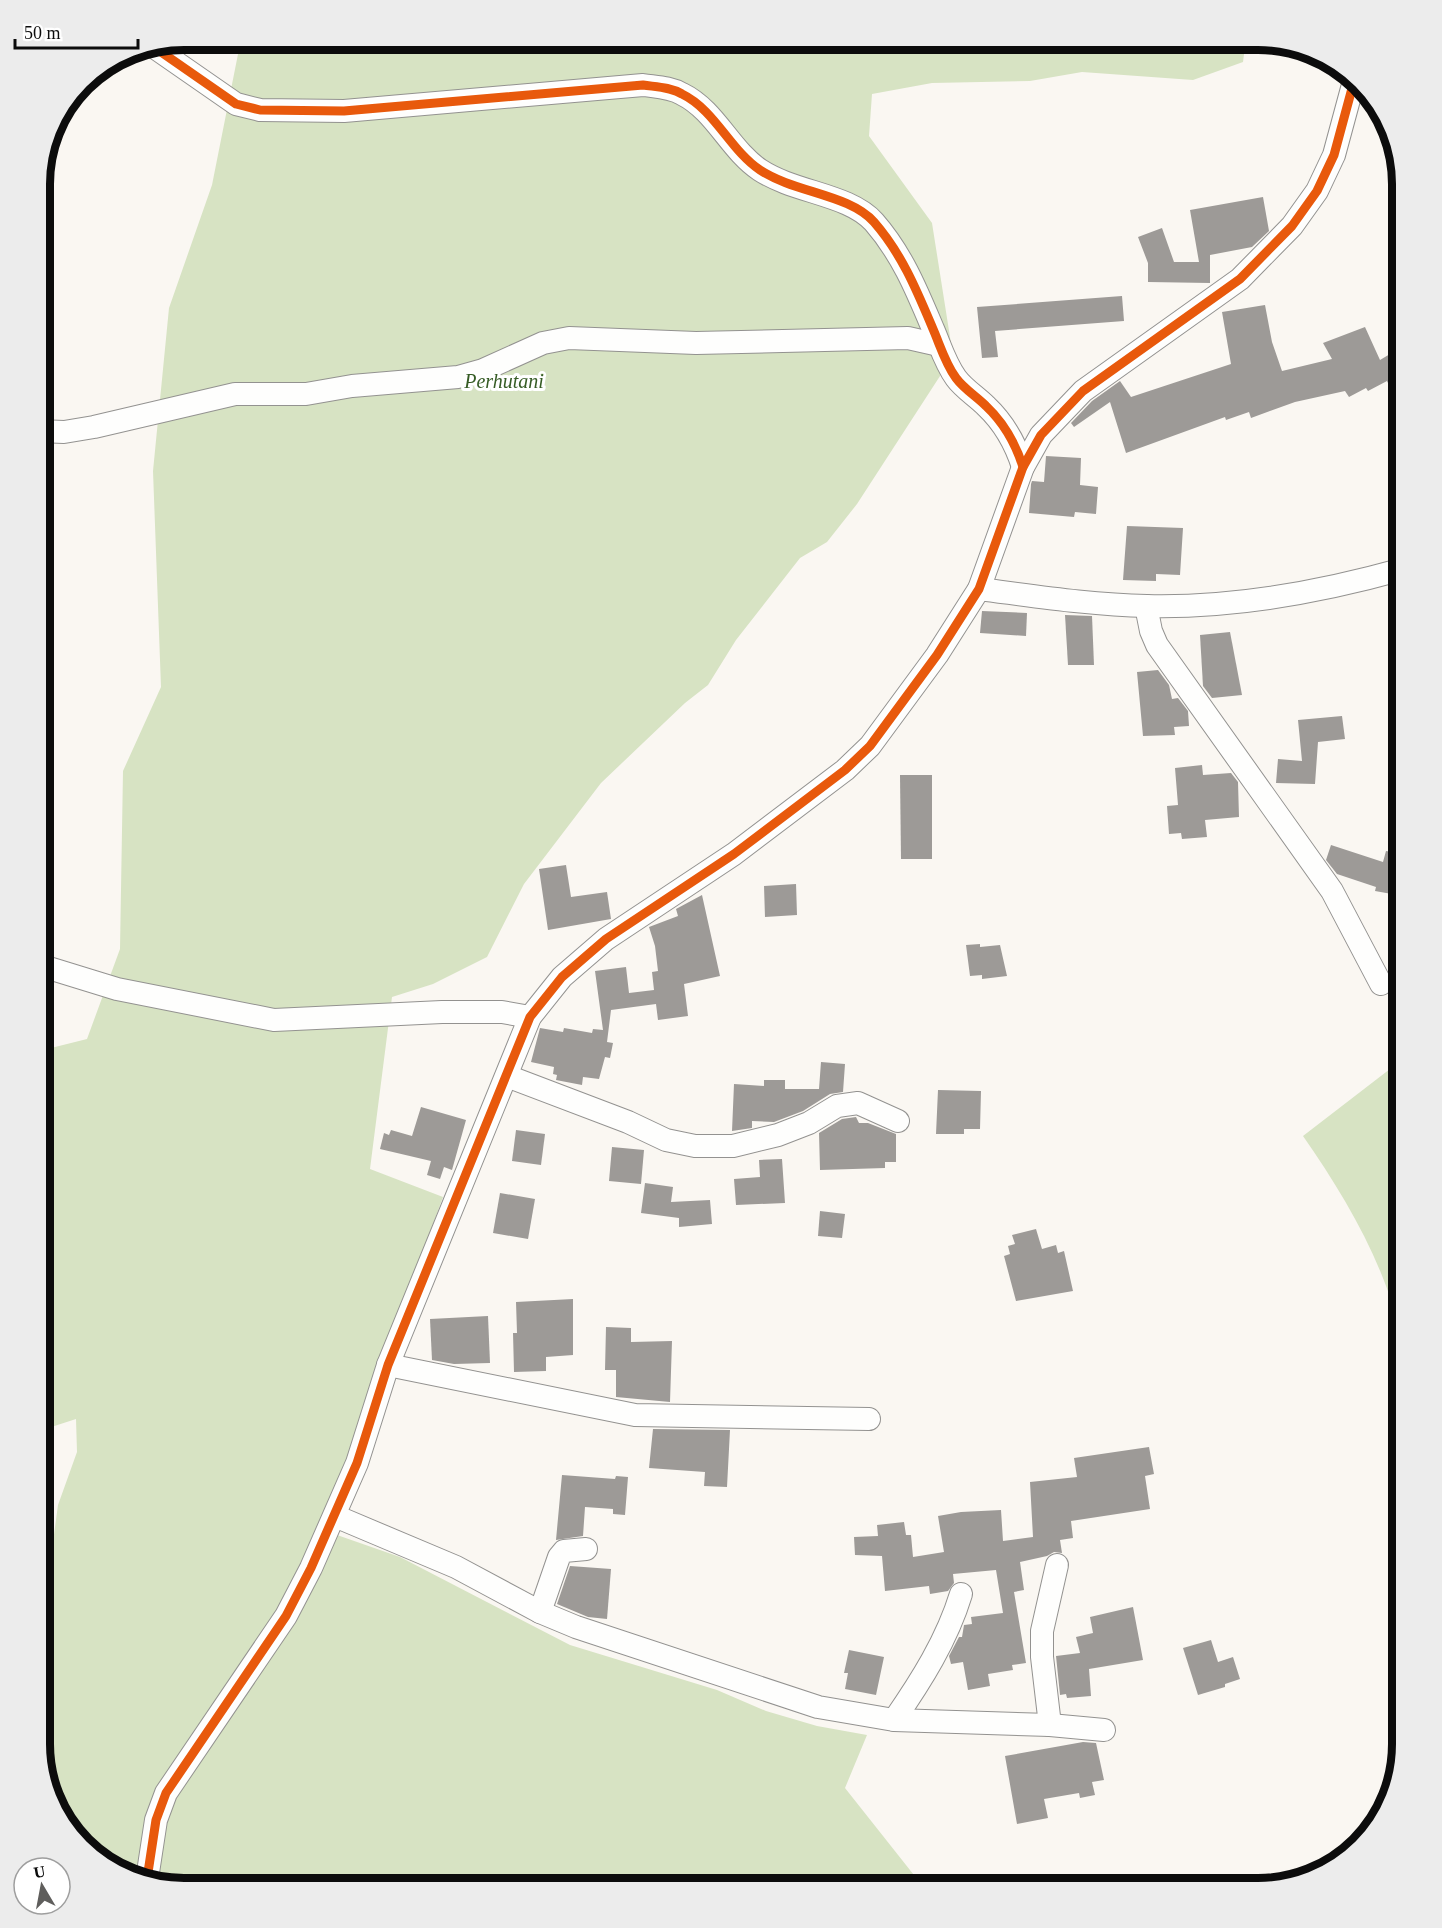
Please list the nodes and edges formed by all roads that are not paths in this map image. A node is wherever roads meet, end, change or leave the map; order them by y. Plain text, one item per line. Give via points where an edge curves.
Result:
1 (161, 52) edge
2 (1352, 88) edge
3 (939, 345) junction
4 (50, 431) edge
5 (1023, 467) junction
6 (1392, 572) edge
7 (979, 589) junction
8 (1146, 606) junction
9 (50, 968) edge
10 (1381, 984) dead end
11 (530, 1017) junction
12 (507, 1076) junction
13 (898, 1120) dead end
14 (388, 1365) junction
15 (869, 1419) dead end
16 (335, 1516) junction
17 (586, 1549) dead end
18 (1057, 1565) dead end
19 (962, 1594) dead end
20 (540, 1611) junction
21 (894, 1720) junction
22 (1050, 1725) junction
23 (1104, 1730) dead end
24 (148, 1874) edge

1 - 3 street via 236,104 260,110 344,111 643,86 683,94 706,112 758,168 808,192 849,203 873,221 910,276
2 - 5 street via 1334,155 1317,191 1292,226 1240,279 1083,391 1041,435
3 - 4 street via 909,338 696,343 569,338 543,343 458,377 306,394 235,394 94,427
3 - 5 street via 957,380 988,407 1009,436
5 - 7 street
6 - 8 street via 1241,602
7 - 8 street
7 - 11 street via 887,725 845,770 734,854 606,939 562,977
8 - 10 street via 1157,645 1332,891
9 - 11 street via 117,989 274,1020 442,1012 502,1012
11 - 12 street
12 - 13 street via 666,1140 695,1146 734,1146 778,1135 837,1106 858,1103
12 - 14 street
14 - 15 street via 635,1415
14 - 16 street via 357,1463
16 - 20 street via 456,1567
16 - 24 street via 286,1616 166,1793 156,1820
17 - 20 street via 564,1551 559,1557
18 - 22 street via 1042,1631
19 - 21 street via 954,1620
20 - 21 street via 576,1627 818,1707
21 - 22 street
22 - 23 street

